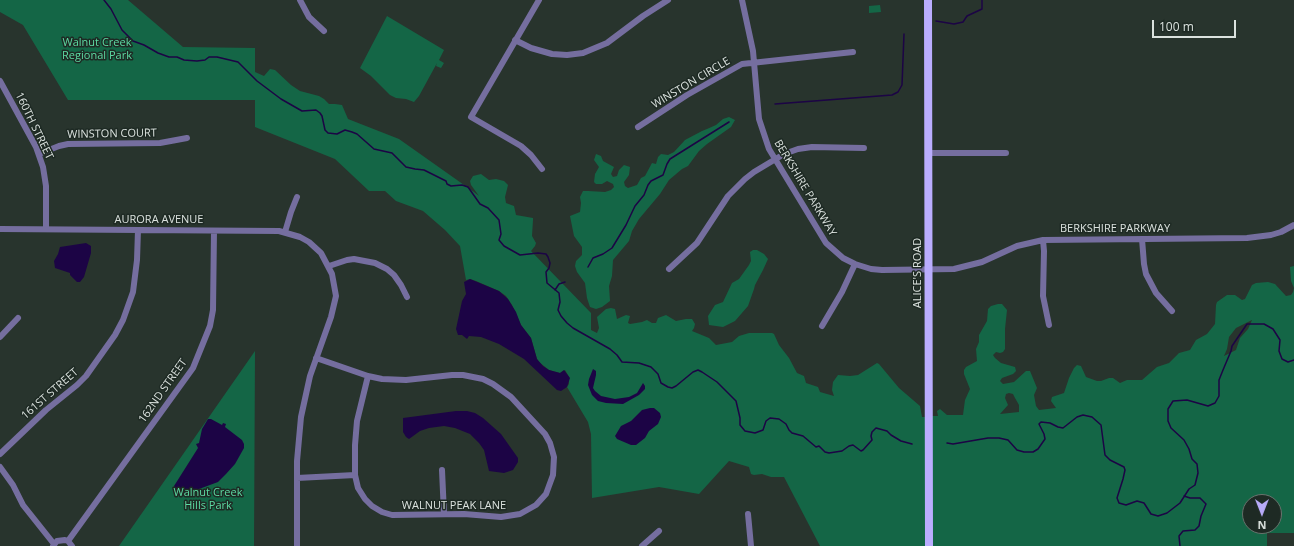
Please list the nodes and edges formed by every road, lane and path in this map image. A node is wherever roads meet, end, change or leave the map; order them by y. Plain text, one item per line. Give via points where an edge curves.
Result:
1 (300, 0) edge
2 (539, 0) edge
3 (668, 0) edge
4 (742, 0) edge
5 (928, 0) edge
6 (324, 31) dead end
7 (515, 40) junction
8 (853, 52) dead end
9 (755, 62) junction
10 (0, 81) edge
11 (638, 127) dead end
12 (187, 138) dead end
13 (864, 148) dead end
14 (929, 153) junction
15 (1006, 153) dead end
16 (39, 154) junction
17 (774, 160) junction
18 (542, 169) dead end
19 (297, 197) dead end
20 (1294, 225) edge
21 (0, 229) edge
22 (46, 229) junction
23 (138, 230) junction
24 (214, 230) junction
25 (285, 232) junction
26 (1142, 239) junction
27 (1043, 240) junction
28 (855, 264) junction
29 (329, 266) junction
30 (669, 269) dead end
31 (929, 270) junction
32 (407, 297) dead end
33 (1172, 311) dead end
34 (18, 318) dead end
35 (1049, 324) dead end
36 (822, 326) dead end
37 (0, 337) edge
38 (316, 358) junction
39 (368, 376) junction
40 (0, 454) edge
41 (0, 467) edge
42 (442, 470) dead end
43 (355, 475) junction
44 (297, 478) junction
45 (444, 514) junction
46 (748, 514) dead end
47 (659, 531) dead end
48 (70, 544) edge
49 (54, 545) edge
50 (297, 546) edge
51 (642, 546) edge
52 (751, 546) edge
53 (930, 546) edge

1 - 6 street via 309,17
2 - 7 street
3 - 7 street via 607,43 583,53 552,54
4 - 9 street, BERKSHIRE PARKWAY
5 - 14 main road, ALICE'S ROAD
7 - 18 street via 471,117 521,146
8 - 9 street, WINSTON CIRCLE
9 - 11 street, WINSTON CIRCLE via 742,64
9 - 17 street, BERKSHIRE PARKWAY via 759,119 765,142
10 - 16 street, 160TH STREET
12 - 16 street, WINSTON COURT via 160,143 68,144
13 - 17 street via 805,148 791,151
14 - 15 street
14 - 31 main road, ALICE'S ROAD
16 - 22 street, 160TH STREET via 46,176
17 - 28 street, BERKSHIRE PARKWAY via 826,243
17 - 30 street via 736,187 721,205 697,243
19 - 25 street
20 - 26 street, BERKSHIRE PARKWAY via 1260,238
21 - 22 street, AURORA AVENUE
22 - 23 street, AURORA AVENUE
23 - 24 street, AURORA AVENUE
23 - 40 street, 161ST STREET via 133,292 126,314 115,335 86,376
24 - 25 street, AURORA AVENUE
24 - 48 street, 162ND STREET via 213,310 210,326 193,368
25 - 29 street, AURORA AVENUE via 300,237 315,247
26 - 27 street, BERKSHIRE PARKWAY
26 - 33 street via 1144,264 1150,283
27 - 31 street, BERKSHIRE PARKWAY via 1017,246 965,267
27 - 35 street via 1043,296
28 - 31 street, BERKSHIRE PARKWAY via 882,270
28 - 36 street via 840,297
29 - 32 street via 354,259 375,262 394,275
29 - 38 street via 336,296
31 - 53 main road, ALICE'S ROAD
34 - 37 street
38 - 39 street
38 - 44 street via 301,417
39 - 43 street, WALNUT PEAK LANE via 357,421
39 - 45 street, WALNUT PEAK LANE via 393,380 463,375 483,380 511,397 541,429 550,443 554,463 551,482 541,500 528,510 501,517
41 - 49 street via 23,505
42 - 45 street
43 - 44 street
43 - 45 street, WALNUT PEAK LANE via 358,488 365,499 382,512 403,516
44 - 50 street
46 - 52 street
47 - 51 street
48 - 49 street via 61,540

